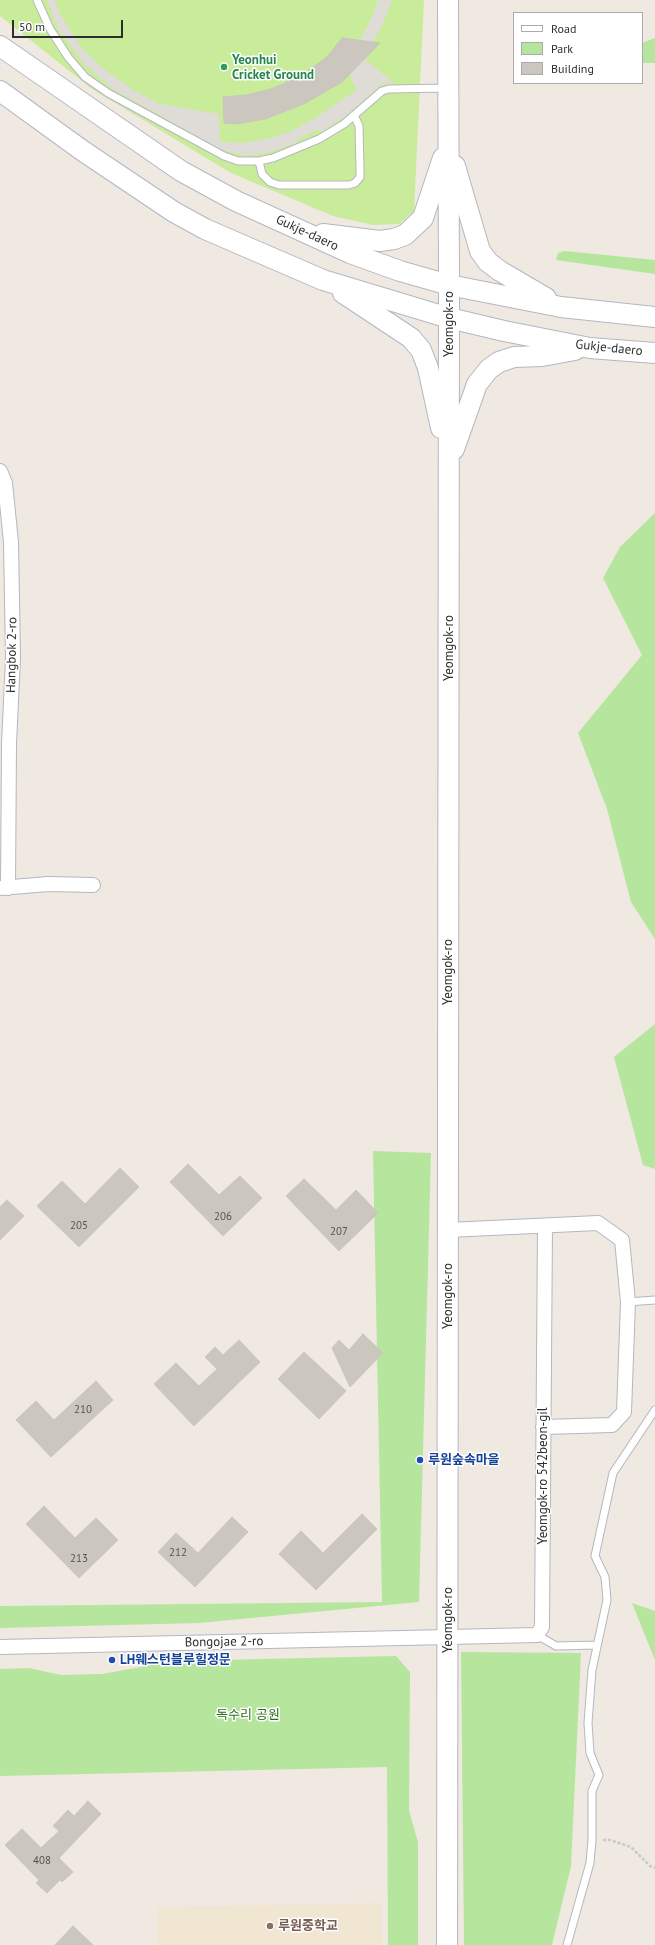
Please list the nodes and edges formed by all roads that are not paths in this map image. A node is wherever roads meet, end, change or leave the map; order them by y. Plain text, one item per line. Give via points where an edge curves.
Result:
1 (37, 0) edge
2 (448, 0) edge
3 (0, 46) edge
4 (448, 88) junction
5 (0, 90) edge
6 (354, 115) junction
7 (448, 140) junction
8 (259, 161) junction
9 (306, 232) junction
10 (323, 280) junction
11 (450, 285) junction
12 (561, 307) junction
13 (655, 317) edge
14 (449, 318) junction
15 (590, 348) junction
16 (655, 353) edge
17 (449, 462) junction
18 (0, 471) edge
19 (93, 885) dead end
20 (4, 888) edge
21 (545, 1227) junction
22 (448, 1230) junction
23 (655, 1300) edge
24 (628, 1302) junction
25 (655, 1410) edge
26 (543, 1426) junction
27 (537, 1635) junction
28 (448, 1637) junction
29 (597, 1645) junction
30 (0, 1647) edge
31 (447, 1945) edge
32 (567, 1945) edge

1 - 8 lane via 50,29 85,77 108,93 224,156 238,161
2 - 4 main road, Yeomgok-ro
3 - 9 main road, Gukje-daero via 181,171 236,201
4 - 6 lane via 382,91
4 - 7 main road, Yeomgok-ro
5 - 10 main road, Gukje-daero via 83,151 174,212 205,229
6 - 8 lane via 319,139 274,158
6 - 8 lane via 359,126 360,163 360,177 355,183 279,185 270,182 262,174
7 - 9 main road via 423,218 406,235 380,241
7 - 11 main road, Yeomgok-ro
7 - 12 main road via 480,251 488,262 500,271
9 - 11 main road, Gukje-daero via 374,262
10 - 14 main road, Gukje-daero
10 - 17 main road via 411,338 421,350 428,368
11 - 12 main road, Gukje-daero
11 - 14 main road, Yeomgok-ro
12 - 13 main road, Gukje-daero
14 - 15 main road, Gukje-daero
14 - 17 main road, Yeomgok-ro
15 - 16 main road, Gukje-daero
15 - 17 main road via 542,356 514,357 488,369 477,384
17 - 22 main road, Yeomgok-ro
18 - 20 street, Hangbok 2-ro via 5,483 11,542 13,658
19 - 20 street via 48,884
21 - 22 street
21 - 24 street via 598,1223 622,1240
21 - 26 street, Yeomgok-ro 542beon-gil
22 - 28 main road, Yeomgok-ro
23 - 24 lane
24 - 26 street via 624,1412 612,1425
25 - 29 lane via 614,1473 595,1556 605,1577 607,1600
26 - 27 street, Yeomgok-ro 542beon-gil via 542,1627
27 - 28 street
27 - 29 lane via 556,1646
28 - 30 street, Bongojae 2-ro
28 - 31 main road, Yeomgok-ro
29 - 32 lane via 592,1670 588,1723 590,1753 599,1775 592,1791 590,1863

